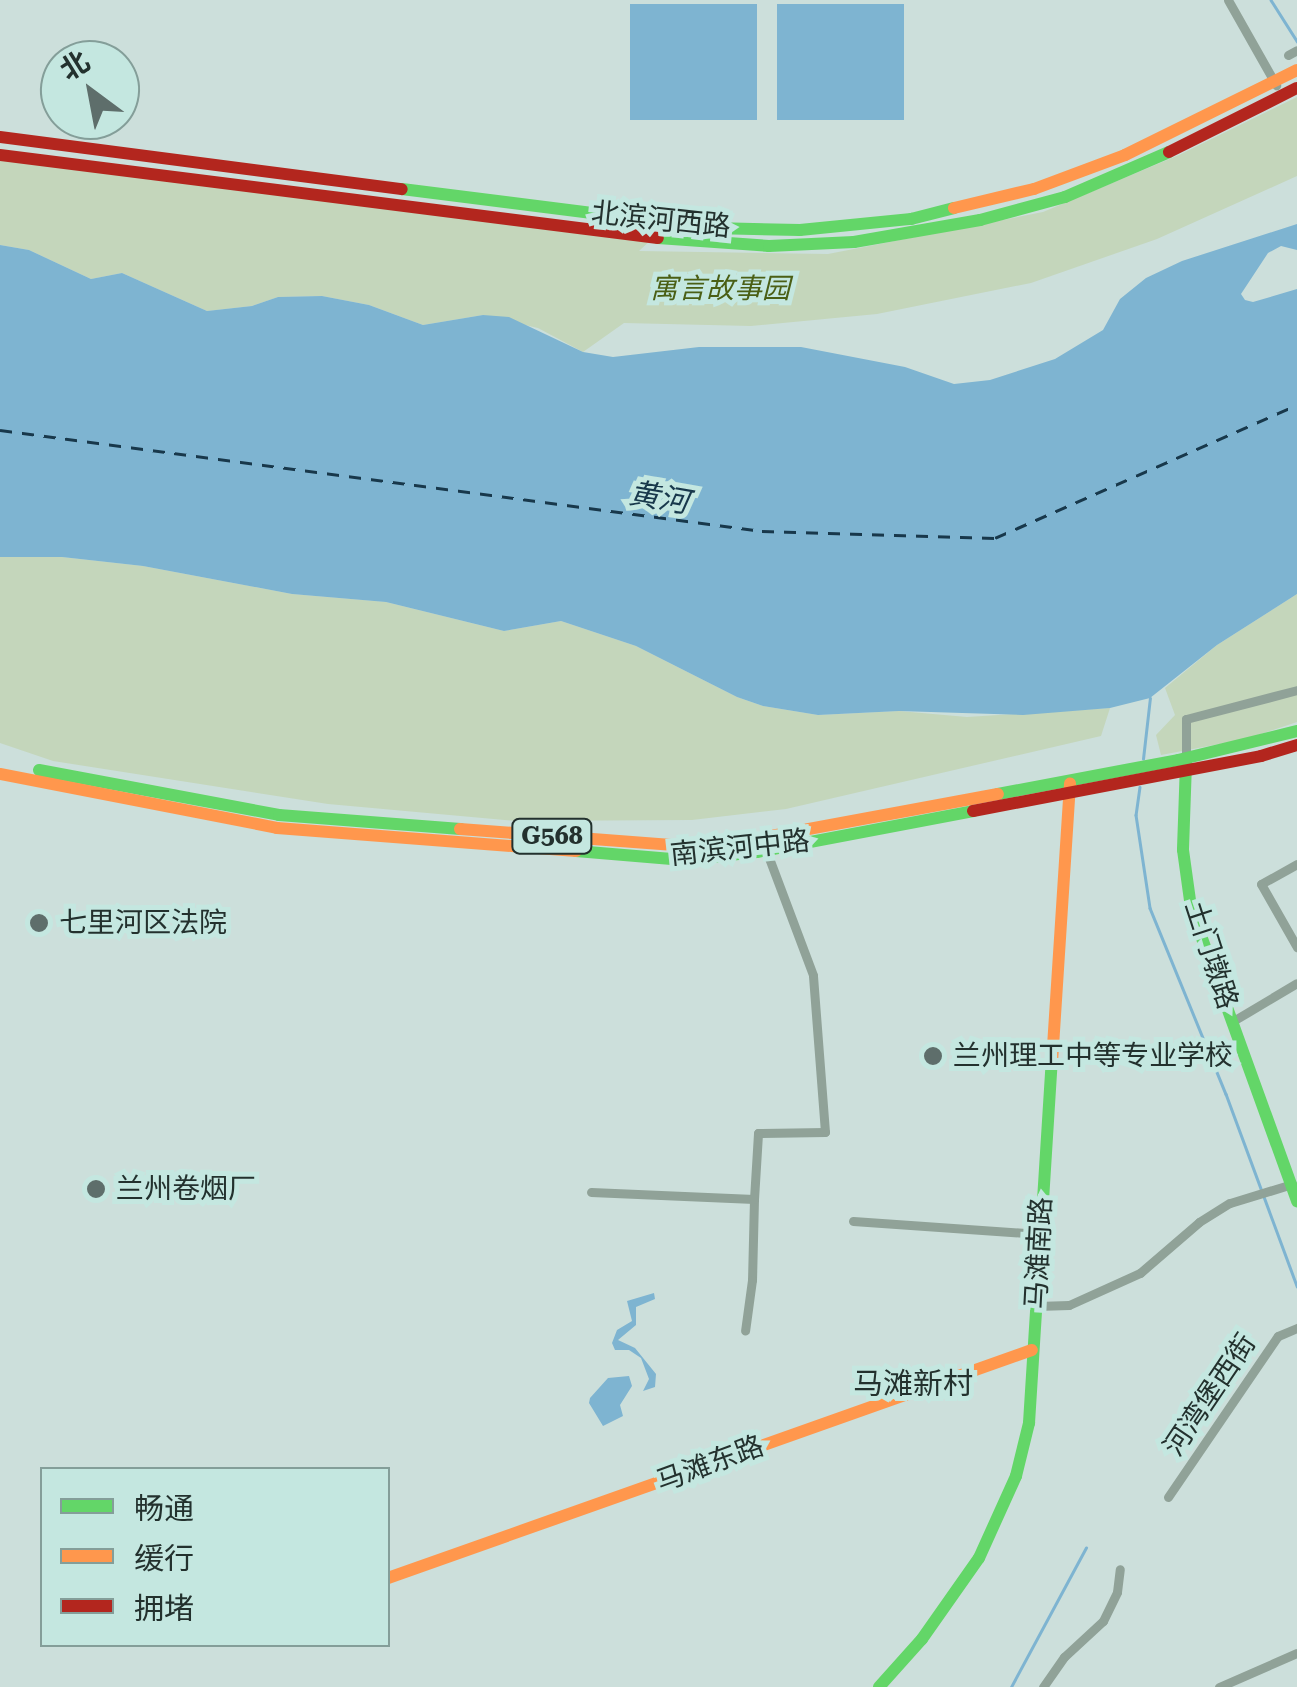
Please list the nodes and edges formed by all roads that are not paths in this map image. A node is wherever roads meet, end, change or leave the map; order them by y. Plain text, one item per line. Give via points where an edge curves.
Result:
1 (1228, 0) edge
2 (1297, 70) edge
3 (1274, 82) junction
4 (1297, 88) edge
5 (1281, 96) junction
6 (0, 137) edge
7 (0, 156) edge
8 (1297, 690) edge
9 (1297, 731) edge
10 (1297, 745) edge
11 (0, 762) edge
12 (1186, 764) junction
13 (0, 774) edge
14 (1070, 777) junction
15 (1104, 779) junction
16 (1070, 792) junction
17 (766, 850) junction
18 (1297, 864) edge
19 (1297, 946) edge
20 (1297, 983) edge
21 (1233, 1021) junction
22 (1292, 1184) junction
23 (591, 1192) dead end
24 (754, 1200) junction
25 (1297, 1201) edge
26 (853, 1221) dead end
27 (1039, 1234) junction
28 (1037, 1306) junction
29 (1297, 1328) edge
30 (746, 1331) dead end
31 (1032, 1350) junction
32 (1168, 1497) dead end
33 (1120, 1570) dead end
34 (390, 1577) edge
35 (1297, 1652) edge
36 (879, 1687) edge
37 (1043, 1687) edge
38 (1219, 1687) edge

1 - 3 street
2 - 3 main road, 北滨河西路
3 - 5 street
3 - 6 main road, 北滨河西路 via 1125,156 1034,190 911,219 800,230 711,228
4 - 5 main road, 北滨河西路
5 - 7 main road, 北滨河西路 via 1065,197 872,239 770,246 654,238
8 - 12 street via 1186,719
9 - 12 main road, 南滨河中路 / G568
10 - 12 main road, 南滨河中路 / G568
11 - 14 main road, 南滨河中路 / G568 via 279,815 684,846 755,839
12 - 15 main road, 南滨河中路 / G568
12 - 21 main road, 土门墩路 via 1183,850 1192,908
13 - 17 main road, 南滨河中路 / G568 via 277,828 684,860
14 - 15 main road, 南滨河中路 / G568
14 - 16 main road, 马滩南路
15 - 16 main road, 南滨河中路 / G568
16 - 17 main road, 南滨河中路 / G568
16 - 27 main road, 马滩南路
17 - 24 street via 813,976 825,1132 758,1132
18 - 19 street via 1261,884
20 - 21 street
21 - 22 main road, 土门墩路
22 - 25 main road, 土门墩路
22 - 28 street via 1230,1203 1140,1273 1070,1305
23 - 24 street
24 - 30 street
26 - 27 street
27 - 28 main road, 马滩南路
28 - 31 main road, 马滩南路
29 - 32 street, 河湾堡西街 via 1278,1336
31 - 34 main road, 马滩东路
31 - 36 main road, 马滩南路 via 1029,1422 1008,1493 957,1592
33 - 37 street via 1103,1621 1064,1656
35 - 38 street

